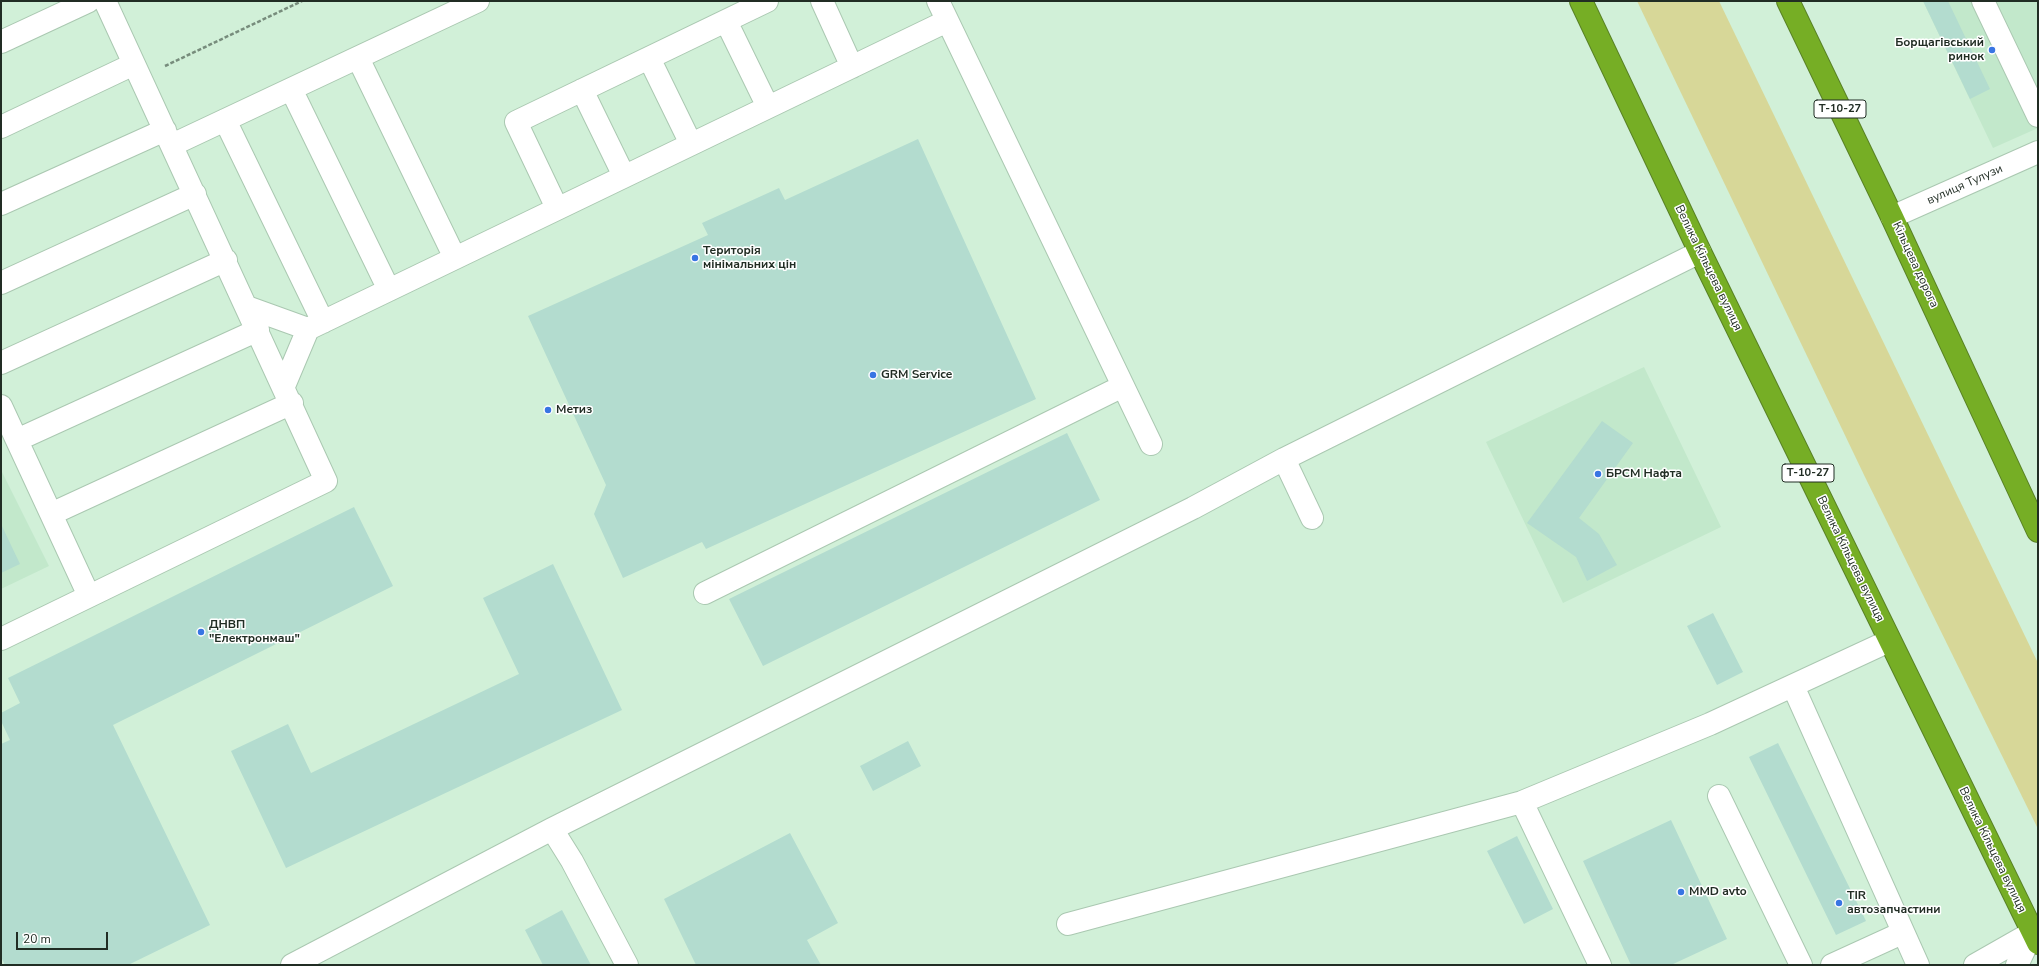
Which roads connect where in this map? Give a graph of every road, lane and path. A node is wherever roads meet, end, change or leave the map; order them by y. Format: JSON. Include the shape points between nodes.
{"nodes":[{"id":1,"x":89,"y":1,"type":"edge"},
{"id":2,"x":105,"y":1,"type":"edge"},
{"id":3,"x":302,"y":1,"type":"edge"},
{"id":4,"x":478,"y":1,"type":"edge"},
{"id":5,"x":767,"y":1,"type":"edge"},
{"id":6,"x":822,"y":1,"type":"edge"},
{"id":7,"x":938,"y":1,"type":"edge"},
{"id":8,"x":1581,"y":1,"type":"edge"},
{"id":9,"x":1788,"y":1,"type":"edge"},
{"id":10,"x":1983,"y":1,"type":"edge"},
{"id":11,"x":726,"y":21,"type":"junction"},
{"id":12,"x":947,"y":21,"type":"junction"},
{"id":13,"x":1,"y":42,"type":"edge"},
{"id":14,"x":358,"y":58,"type":"junction"},
{"id":15,"x":649,"y":58,"type":"junction"},
{"id":16,"x":852,"y":67,"type":"junction"},
{"id":17,"x":138,"y":70,"type":"junction"},
{"id":18,"x":291,"y":89,"type":"junction"},
{"id":19,"x":582,"y":90,"type":"junction"},
{"id":20,"x":768,"y":107,"type":"junction"},
{"id":21,"x":2038,"y":116,"type":"edge"},
{"id":22,"x":225,"y":120,"type":"junction"},
{"id":23,"x":1,"y":127,"type":"edge"},
{"id":24,"x":169,"y":138,"type":"junction"},
{"id":25,"x":691,"y":144,"type":"junction"},
{"id":26,"x":2038,"y":152,"type":"edge"},
{"id":27,"x":624,"y":176,"type":"junction"},
{"id":28,"x":195,"y":194,"type":"junction"},
{"id":29,"x":1,"y":204,"type":"edge"},
{"id":30,"x":557,"y":208,"type":"junction"},
{"id":31,"x":1892,"y":218,"type":"junction"},
{"id":32,"x":1700,"y":252,"type":"junction"},
{"id":33,"x":455,"y":258,"type":"junction"},
{"id":34,"x":226,"y":260,"type":"junction"},
{"id":35,"x":1,"y":283,"type":"edge"},
{"id":36,"x":389,"y":290,"type":"junction"},
{"id":37,"x":247,"y":307,"type":"junction"},
{"id":38,"x":315,"y":326,"type":"junction"},
{"id":39,"x":258,"y":330,"type":"junction"},
{"id":40,"x":1,"y":363,"type":"edge"},
{"id":41,"x":1124,"y":386,"type":"junction"},
{"id":42,"x":288,"y":395,"type":"junction"},
{"id":43,"x":1,"y":406,"type":"edge"},
{"id":44,"x":17,"y":440,"type":"junction"},
{"id":45,"x":1151,"y":444,"type":"dead end"},
{"id":46,"x":1284,"y":459,"type":"junction"},
{"id":47,"x":51,"y":514,"type":"junction"},
{"id":48,"x":1312,"y":518,"type":"dead end"},
{"id":49,"x":2038,"y":531,"type":"edge"},
{"id":50,"x":705,"y":593,"type":"dead end"},
{"id":51,"x":89,"y":596,"type":"junction"},
{"id":52,"x":1,"y":639,"type":"edge"},
{"id":53,"x":1889,"y":641,"type":"junction"},
{"id":54,"x":1793,"y":686,"type":"junction"},
{"id":55,"x":1719,"y":796,"type":"dead end"},
{"id":56,"x":1522,"y":802,"type":"junction"},
{"id":57,"x":552,"y":829,"type":"junction"},
{"id":58,"x":1068,"y":924,"type":"dead end"},
{"id":59,"x":1902,"y":932,"type":"junction"},
{"id":60,"x":2035,"y":937,"type":"edge"},
{"id":61,"x":292,"y":965,"type":"edge"},
{"id":62,"x":627,"y":965,"type":"edge"},
{"id":63,"x":1600,"y":965,"type":"edge"},
{"id":64,"x":1801,"y":965,"type":"edge"},
{"id":65,"x":1832,"y":965,"type":"edge"},
{"id":66,"x":1918,"y":965,"type":"edge"},
{"id":67,"x":1974,"y":965,"type":"edge"},
{"id":68,"x":2017,"y":965,"type":"edge"}],
"edges":[{"from":1,"to":13,"type":"street"},
{"from":2,"to":17,"type":"street"},
{"from":3,"to":17,"type":"path"},
{"from":4,"to":14,"type":"street"},
{"from":5,"to":11,"type":"street"},
{"from":6,"to":16,"type":"street"},
{"from":7,"to":12,"type":"street"},
{"from":8,"to":32,"type":"highway","name":"Велика Кільцева вулиця","number":"Т-10-27"},
{"from":9,"to":31,"type":"highway","name":"Кільцева дорога","number":"Т-10-27"},
{"from":10,"to":21,"type":"street"},
{"from":11,"to":15,"type":"street"},
{"from":11,"to":20,"type":"street"},
{"from":12,"to":16,"type":"street"},
{"from":12,"to":41,"type":"street"},
{"from":14,"to":18,"type":"street"},
{"from":14,"to":33,"type":"street"},
{"from":15,"to":19,"type":"street"},
{"from":15,"to":25,"type":"street"},
{"from":16,"to":20,"type":"street"},
{"from":17,"to":23,"type":"street"},
{"from":17,"to":24,"type":"street"},
{"from":18,"to":22,"type":"street"},
{"from":18,"to":36,"type":"street"},
{"from":19,"to":27,"type":"street"},
{"from":19,"to":30,"type":"street","via":[[516,122]]},
{"from":20,"to":25,"type":"street"},
{"from":22,"to":24,"type":"street"},
{"from":22,"to":38,"type":"street"},
{"from":24,"to":28,"type":"street"},
{"from":24,"to":29,"type":"street"},
{"from":25,"to":27,"type":"street"},
{"from":26,"to":31,"type":"street","name":"вулиця Тулузи"},
{"from":27,"to":30,"type":"street"},
{"from":28,"to":34,"type":"street"},
{"from":28,"to":35,"type":"street"},
{"from":30,"to":33,"type":"street"},
{"from":31,"to":49,"type":"highway","name":"Кільцева дорога","number":"Т-10-27"},
{"from":32,"to":46,"type":"street"},
{"from":32,"to":53,"type":"highway","name":"Велика Кільцева вулиця","number":"Т-10-27"},
{"from":33,"to":36,"type":"street"},
{"from":34,"to":37,"type":"street"},
{"from":34,"to":40,"type":"street"},
{"from":36,"to":38,"type":"street"},
{"from":37,"to":38,"type":"street"},
{"from":37,"to":39,"type":"street"},
{"from":38,"to":42,"type":"street"},
{"from":39,"to":42,"type":"street"},
{"from":39,"to":44,"type":"street"},
{"from":41,"to":45,"type":"street"},
{"from":41,"to":50,"type":"street"},
{"from":42,"to":47,"type":"street"},
{"from":42,"to":51,"type":"street","via":[[326,481]]},
{"from":43,"to":44,"type":"street"},
{"from":44,"to":47,"type":"street"},
{"from":46,"to":48,"type":"street"},
{"from":46,"to":57,"type":"street","via":[[1193,508]]},
{"from":47,"to":51,"type":"street"},
{"from":51,"to":52,"type":"street"},
{"from":53,"to":54,"type":"street"},
{"from":53,"to":60,"type":"highway","name":"Велика Кільцева вулиця","number":"Т-10-27"},
{"from":54,"to":56,"type":"street","via":[[1710,724]]},
{"from":54,"to":59,"type":"street"},
{"from":55,"to":64,"type":"street"},
{"from":56,"to":58,"type":"street"},
{"from":56,"to":63,"type":"street"},
{"from":57,"to":61,"type":"street"},
{"from":57,"to":62,"type":"street","via":[[572,861]]},
{"from":59,"to":65,"type":"street"},
{"from":59,"to":66,"type":"street"},
{"from":60,"to":67,"type":"street"},
{"from":60,"to":68,"type":"street"}]}
